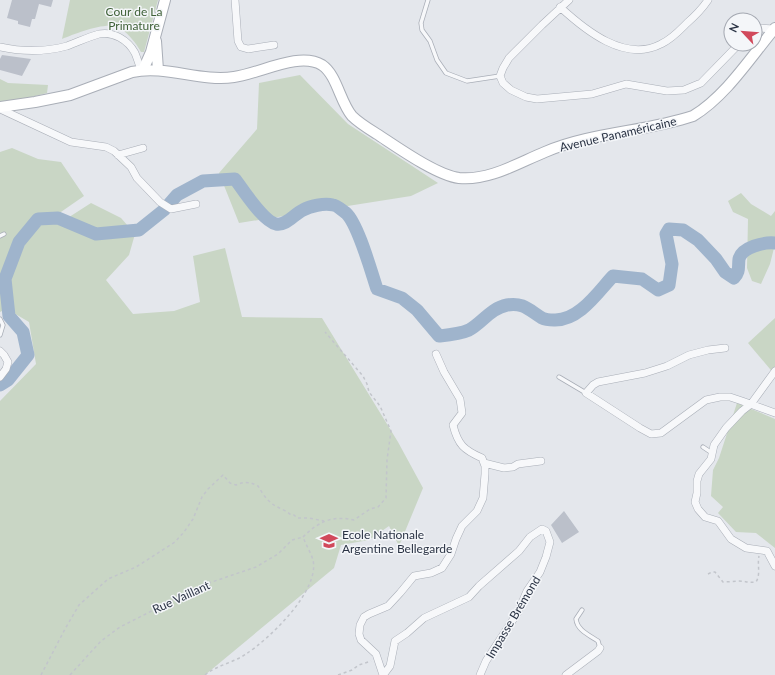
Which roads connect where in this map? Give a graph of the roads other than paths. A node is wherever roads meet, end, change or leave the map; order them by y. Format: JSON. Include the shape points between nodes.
{"nodes":[{"id":1,"x":165,"y":0,"type":"edge"},
{"id":2,"x":235,"y":0,"type":"edge"},
{"id":3,"x":428,"y":0,"type":"edge"},
{"id":4,"x":569,"y":0,"type":"edge"},
{"id":5,"x":708,"y":0,"type":"edge"},
{"id":6,"x":561,"y":6,"type":"junction"},
{"id":7,"x":763,"y":28,"type":"edge"},
{"id":8,"x":775,"y":29,"type":"edge"},
{"id":9,"x":155,"y":37,"type":"junction"},
{"id":10,"x":274,"y":45,"type":"dead end"},
{"id":11,"x":0,"y":47,"type":"edge"},
{"id":12,"x":731,"y":52,"type":"edge"},
{"id":13,"x":142,"y":70,"type":"junction"},
{"id":14,"x":158,"y":70,"type":"junction"},
{"id":15,"x":500,"y":76,"type":"junction"},
{"id":16,"x":0,"y":108,"type":"edge"},
{"id":17,"x":143,"y":148,"type":"dead end"},
{"id":18,"x":118,"y":155,"type":"junction"},
{"id":19,"x":196,"y":204,"type":"dead end"},
{"id":20,"x":4,"y":234,"type":"dead end"},
{"id":21,"x":0,"y":236,"type":"edge"},
{"id":22,"x":0,"y":319,"type":"edge"},
{"id":23,"x":0,"y":334,"type":"edge"},
{"id":24,"x":725,"y":348,"type":"dead end"},
{"id":25,"x":0,"y":351,"type":"edge"},
{"id":26,"x":436,"y":354,"type":"dead end"},
{"id":27,"x":775,"y":372,"type":"edge"},
{"id":28,"x":0,"y":377,"type":"edge"},
{"id":29,"x":560,"y":377,"type":"dead end"},
{"id":30,"x":586,"y":393,"type":"junction"},
{"id":31,"x":750,"y":404,"type":"junction"},
{"id":32,"x":775,"y":412,"type":"edge"},
{"id":33,"x":704,"y":447,"type":"dead end"},
{"id":34,"x":712,"y":453,"type":"junction"},
{"id":35,"x":541,"y":460,"type":"dead end"},
{"id":36,"x":484,"y":463,"type":"junction"},
{"id":37,"x":775,"y":566,"type":"edge"},
{"id":38,"x":582,"y":610,"type":"dead end"},
{"id":39,"x":600,"y":648,"type":"joint"},
{"id":40,"x":384,"y":674,"type":"edge"},
{"id":41,"x":480,"y":675,"type":"edge"},
{"id":42,"x":566,"y":675,"type":"edge"}],
"edges":[{"from":1,"to":9,"type":"main road"},
{"from":2,"to":10,"type":"street","via":[[238,41],[242,47],[248,50]]},
{"from":3,"to":15,"type":"lane","via":[[421,23],[422,30],[446,73],[467,81]]},
{"from":4,"to":6,"type":"street"},
{"from":5,"to":6,"type":"street","via":[[675,35],[660,45],[644,49],[625,49],[601,39]]},
{"from":6,"to":15,"type":"street","via":[[510,58]]},
{"from":7,"to":8,"type":"street"},
{"from":8,"to":14,"type":"main road","name":"Avenue Panaméricaine","via":[[717,98],[693,116],[571,143],[502,171],[467,178],[454,177],[433,168],[358,121],[347,108],[328,70],[313,62],[298,61],[228,78],[205,78]]},
{"from":9,"to":13,"type":"main road"},
{"from":9,"to":14,"type":"main road"},
{"from":11,"to":13,"type":"street","via":[[22,52],[40,50],[67,46],[101,34],[115,34],[134,52]]},
{"from":12,"to":15,"type":"street","via":[[701,83],[684,90],[659,90],[626,84],[592,94],[537,99],[511,90]]},
{"from":13,"to":14,"type":"main road","name":"Avenue Panaméricaine"},
{"from":13,"to":16,"type":"main road","name":"Avenue Panaméricaine","via":[[70,95]]},
{"from":16,"to":18,"type":"street","via":[[70,142],[106,147]]},
{"from":17,"to":18,"type":"street"},
{"from":18,"to":19,"type":"street","via":[[160,202],[171,209]]},
{"from":20,"to":21,"type":"lane"},
{"from":22,"to":23,"type":"lane","via":[[3,325]]},
{"from":24,"to":30,"type":"street","via":[[689,355],[645,373],[598,382]]},
{"from":25,"to":28,"type":"street","via":[[8,362]]},
{"from":26,"to":36,"type":"street","via":[[460,399],[462,413],[453,425],[455,434],[459,443],[468,452],[482,458]]},
{"from":27,"to":31,"type":"street"},
{"from":29,"to":30,"type":"lane"},
{"from":30,"to":31,"type":"street","via":[[651,434],[661,433],[706,400],[730,397]]},
{"from":31,"to":32,"type":"street"},
{"from":31,"to":34,"type":"street","via":[[726,428],[714,445]]},
{"from":33,"to":34,"type":"lane"},
{"from":34,"to":37,"type":"street","via":[[697,481],[695,502],[698,510],[705,517],[718,521],[731,539],[746,548],[767,551]]},
{"from":35,"to":36,"type":"street","via":[[504,468]]},
{"from":36,"to":40,"type":"street","via":[[483,498],[477,511],[462,526],[451,554],[442,568],[432,573],[414,576],[388,606],[364,617],[360,625],[361,640],[376,654]]},
{"from":38,"to":39,"type":"lane","via":[[576,624],[598,641]]},
{"from":39,"to":42,"type":"street"},
{"from":40,"to":41,"type":"street","name":"Impasse Brémond","via":[[390,666],[395,641],[424,618],[468,597],[520,551],[530,537],[542,529],[546,530],[550,542],[540,572]]}]}
